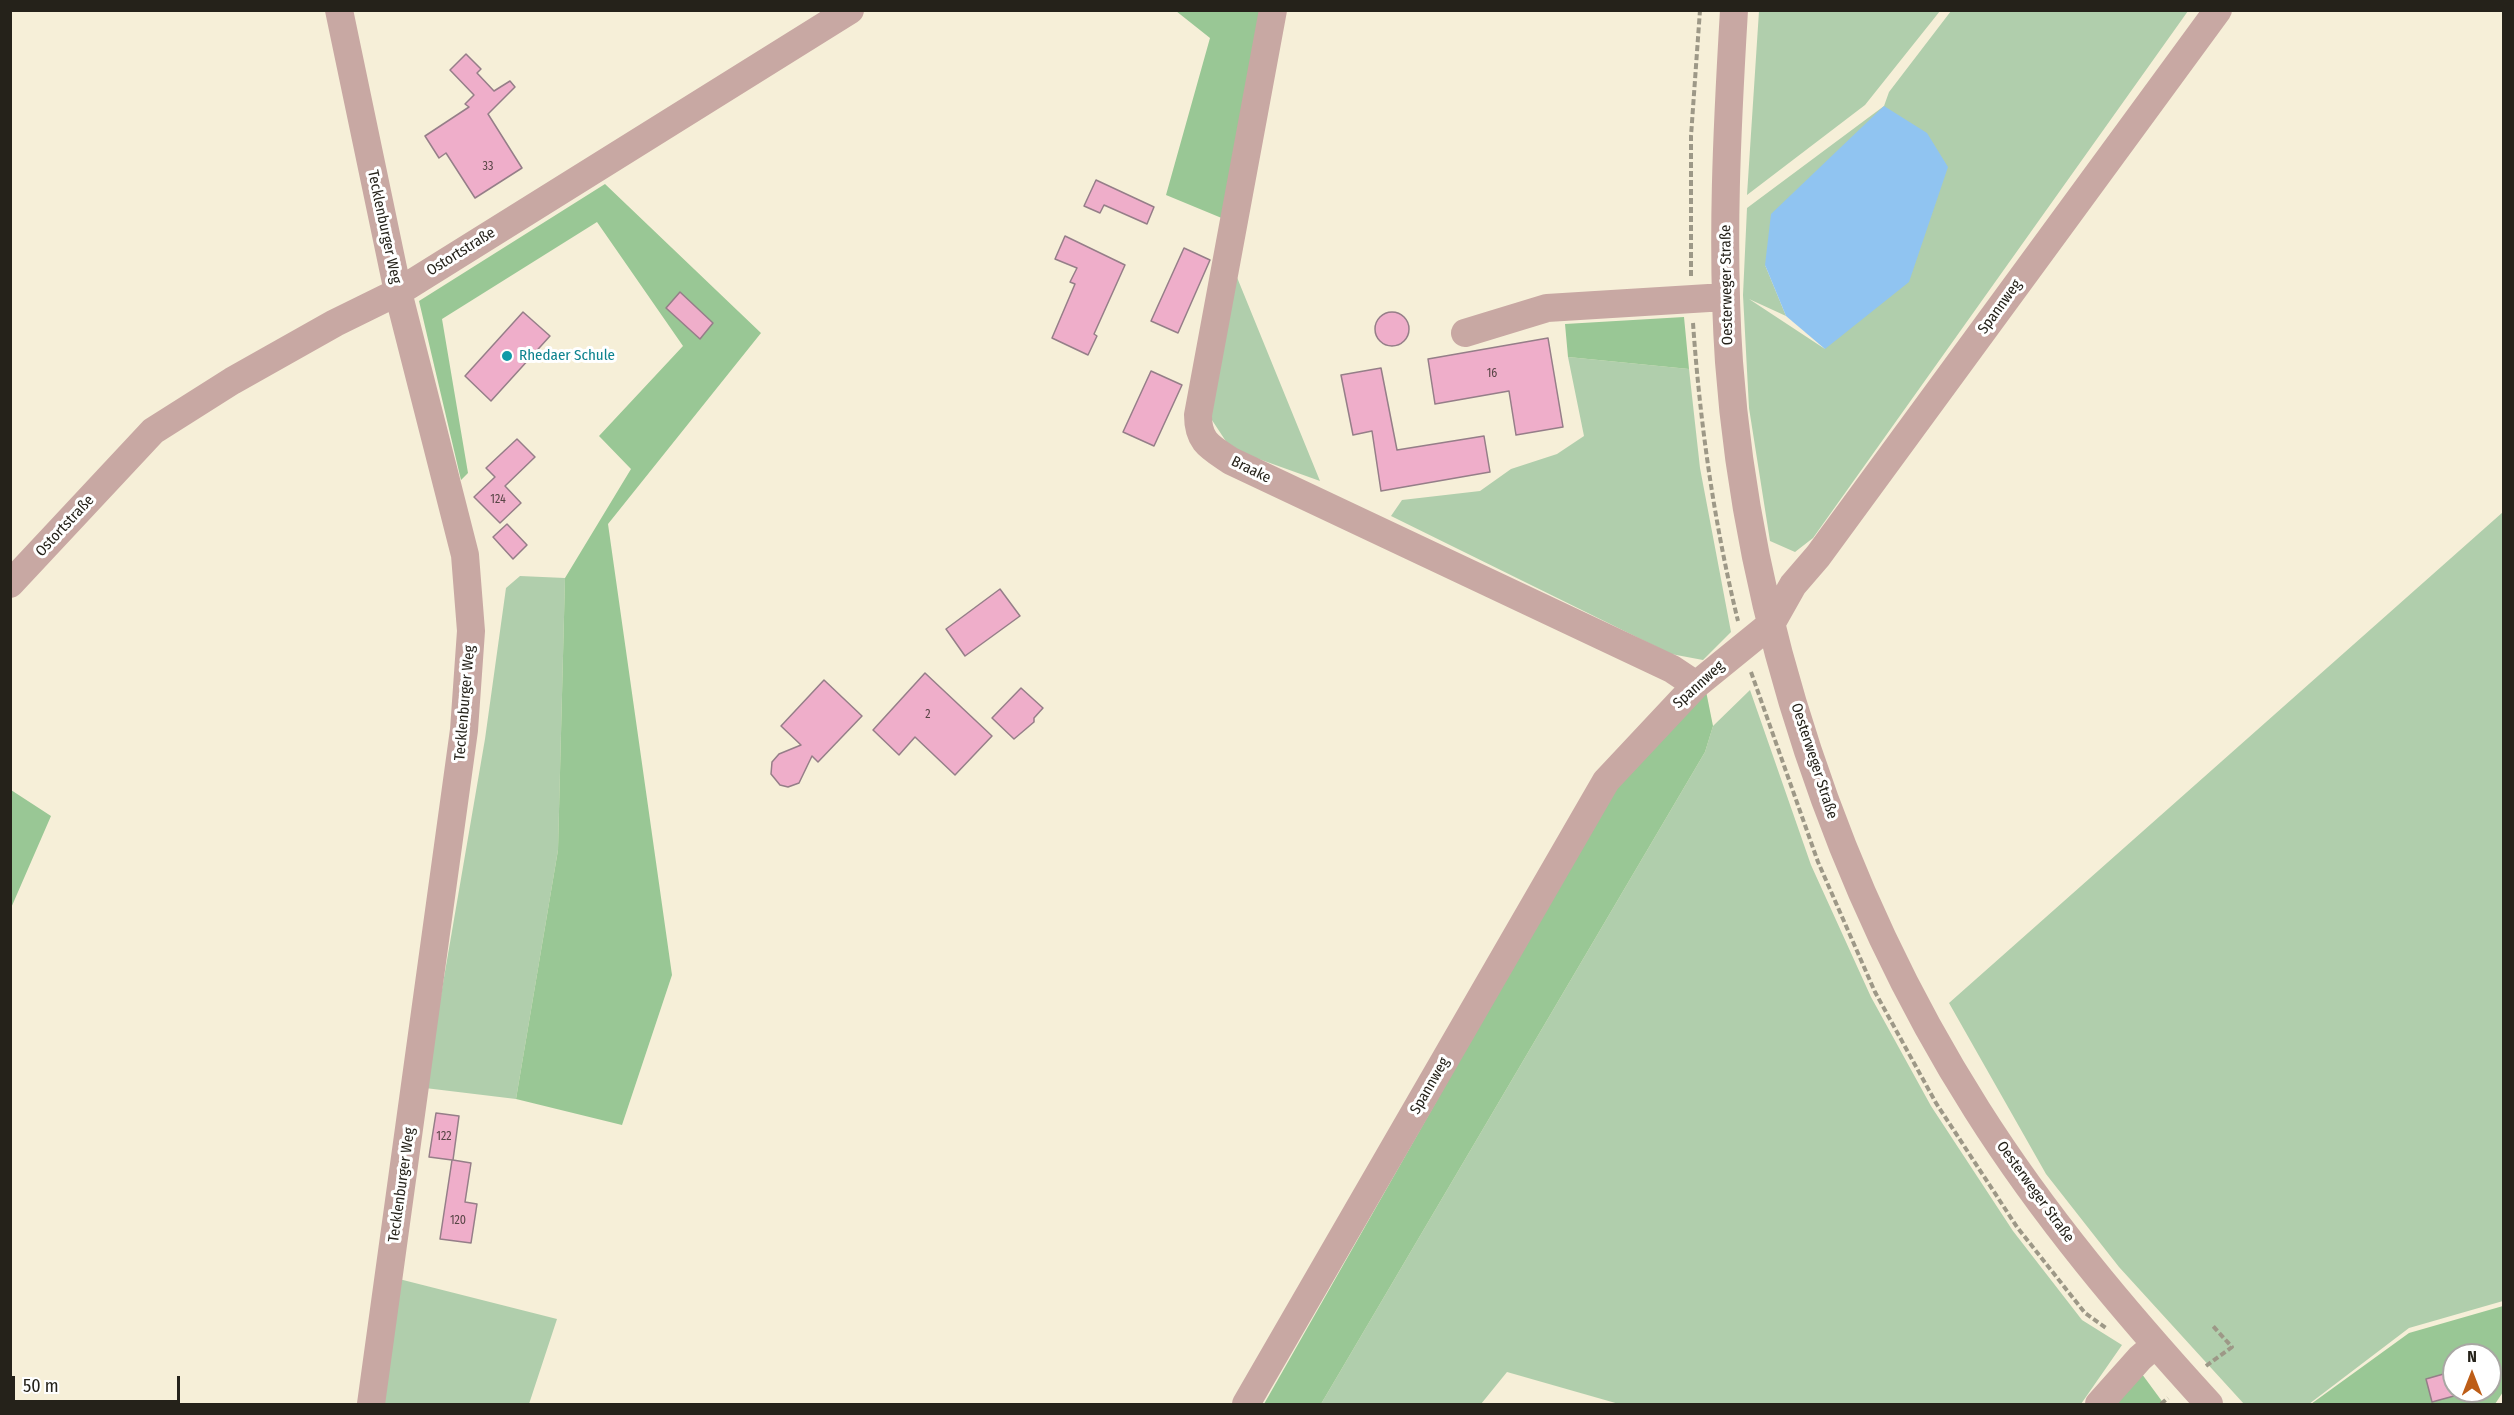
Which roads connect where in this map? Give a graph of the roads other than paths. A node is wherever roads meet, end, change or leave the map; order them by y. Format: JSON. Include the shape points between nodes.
{"nodes":[{"id":1,"x":339,"y":10,"type":"edge"},
{"id":2,"x":850,"y":10,"type":"edge"},
{"id":3,"x":1273,"y":10,"type":"edge"},
{"id":4,"x":1734,"y":10,"type":"edge"},
{"id":5,"x":2218,"y":10,"type":"edge"},
{"id":6,"x":398,"y":292,"type":"junction"},
{"id":7,"x":1725,"y":297,"type":"junction"},
{"id":8,"x":1465,"y":333,"type":"dead end"},
{"id":9,"x":10,"y":584,"type":"edge"},
{"id":10,"x":1771,"y":624,"type":"junction"},
{"id":11,"x":1696,"y":685,"type":"junction"},
{"id":12,"x":2155,"y":1346,"type":"junction"},
{"id":13,"x":370,"y":1404,"type":"edge"},
{"id":14,"x":1246,"y":1404,"type":"edge"},
{"id":15,"x":2099,"y":1404,"type":"edge"},
{"id":16,"x":2209,"y":1404,"type":"edge"}],
"edges":[{"from":1,"to":6,"type":"street","name":"Tecklenburger Weg"},
{"from":2,"to":6,"type":"street","name":"Ostortstraße"},
{"from":3,"to":11,"type":"street","name":"Braake","via":[[1198,415],[1198,430],[1208,446],[1231,461],[1672,669]]},
{"from":4,"to":7,"type":"street","name":"Oesterweger Straße","via":[[1725,149]]},
{"from":5,"to":10,"type":"street","name":"Spannweg","via":[[1825,547],[1793,585]]},
{"from":6,"to":9,"type":"street","name":"Ostortstraße","via":[[232,381],[153,431]]},
{"from":6,"to":13,"type":"street","name":"Tecklenburger Weg","via":[[465,555],[471,631],[464,730]]},
{"from":7,"to":8,"type":"street","via":[[1547,308]]},
{"from":7,"to":10,"type":"street","name":"Oesterweger Straße","via":[[1741,466]]},
{"from":10,"to":11,"type":"street","name":"Spannweg"},
{"from":10,"to":12,"type":"street","name":"Oesterweger Straße","via":[[1844,847],[1921,1012],[1976,1110],[2096,1275]]},
{"from":11,"to":14,"type":"street","name":"Spannweg","via":[[1606,781]]},
{"from":12,"to":15,"type":"street"},
{"from":12,"to":16,"type":"street","name":"Oesterweger Straße"}]}
